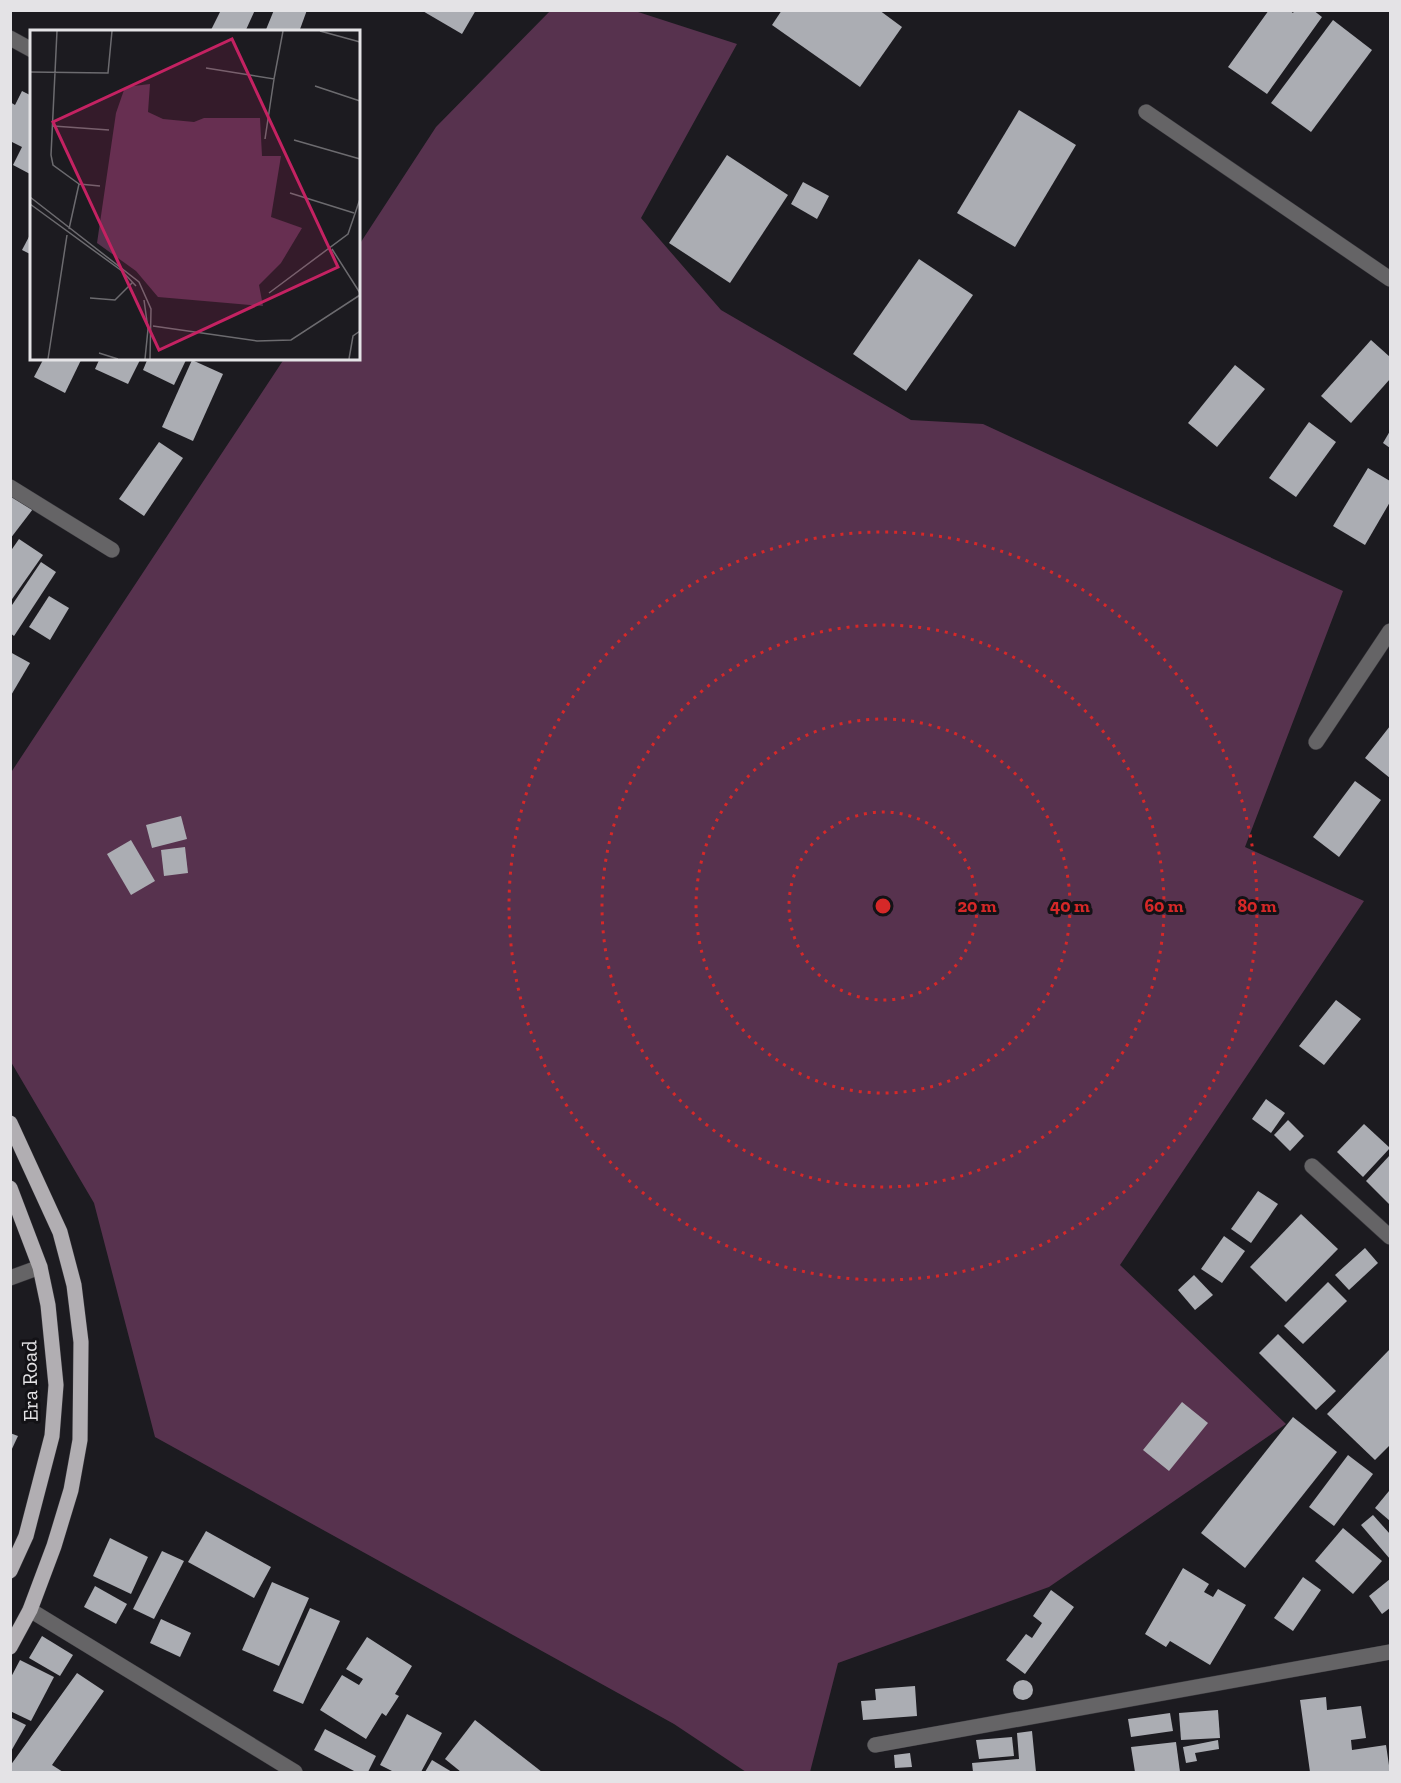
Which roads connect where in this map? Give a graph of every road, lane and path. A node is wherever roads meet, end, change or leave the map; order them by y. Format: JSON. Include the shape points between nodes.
{"nodes":[{"id":1,"x":10,"y":38,"type":"edge"},
{"id":2,"x":30,"y":49,"type":"edge"},
{"id":3,"x":1146,"y":112,"type":"dead end"},
{"id":4,"x":1390,"y":279,"type":"edge"},
{"id":5,"x":10,"y":487,"type":"edge"},
{"id":6,"x":112,"y":550,"type":"dead end"},
{"id":7,"x":1390,"y":631,"type":"edge"},
{"id":8,"x":1316,"y":742,"type":"dead end"},
{"id":9,"x":10,"y":1123,"type":"edge"},
{"id":10,"x":1312,"y":1166,"type":"dead end"},
{"id":11,"x":10,"y":1188,"type":"edge"},
{"id":12,"x":1390,"y":1237,"type":"edge"},
{"id":13,"x":40,"y":1267,"type":"junction"},
{"id":14,"x":10,"y":1278,"type":"edge"},
{"id":15,"x":10,"y":1571,"type":"edge"},
{"id":16,"x":30,"y":1610,"type":"junction"},
{"id":17,"x":10,"y":1647,"type":"edge"},
{"id":18,"x":1390,"y":1652,"type":"edge"},
{"id":19,"x":875,"y":1745,"type":"dead end"},
{"id":20,"x":295,"y":1773,"type":"edge"}],
"edges":[{"from":1,"to":2,"type":"street"},
{"from":3,"to":4,"type":"street"},
{"from":5,"to":6,"type":"street"},
{"from":7,"to":8,"type":"street"},
{"from":9,"to":16,"type":"main road","via":[[60,1232],[74,1285],[81,1342],[80,1440],[71,1490]]},
{"from":10,"to":12,"type":"street"},
{"from":11,"to":13,"type":"main road","name":"Era Road"},
{"from":13,"to":14,"type":"street"},
{"from":13,"to":15,"type":"main road","name":"Era Road","via":[[56,1385],[52,1436],[26,1536]]},
{"from":16,"to":17,"type":"main road"},
{"from":16,"to":20,"type":"street"},
{"from":18,"to":19,"type":"street"}]}
